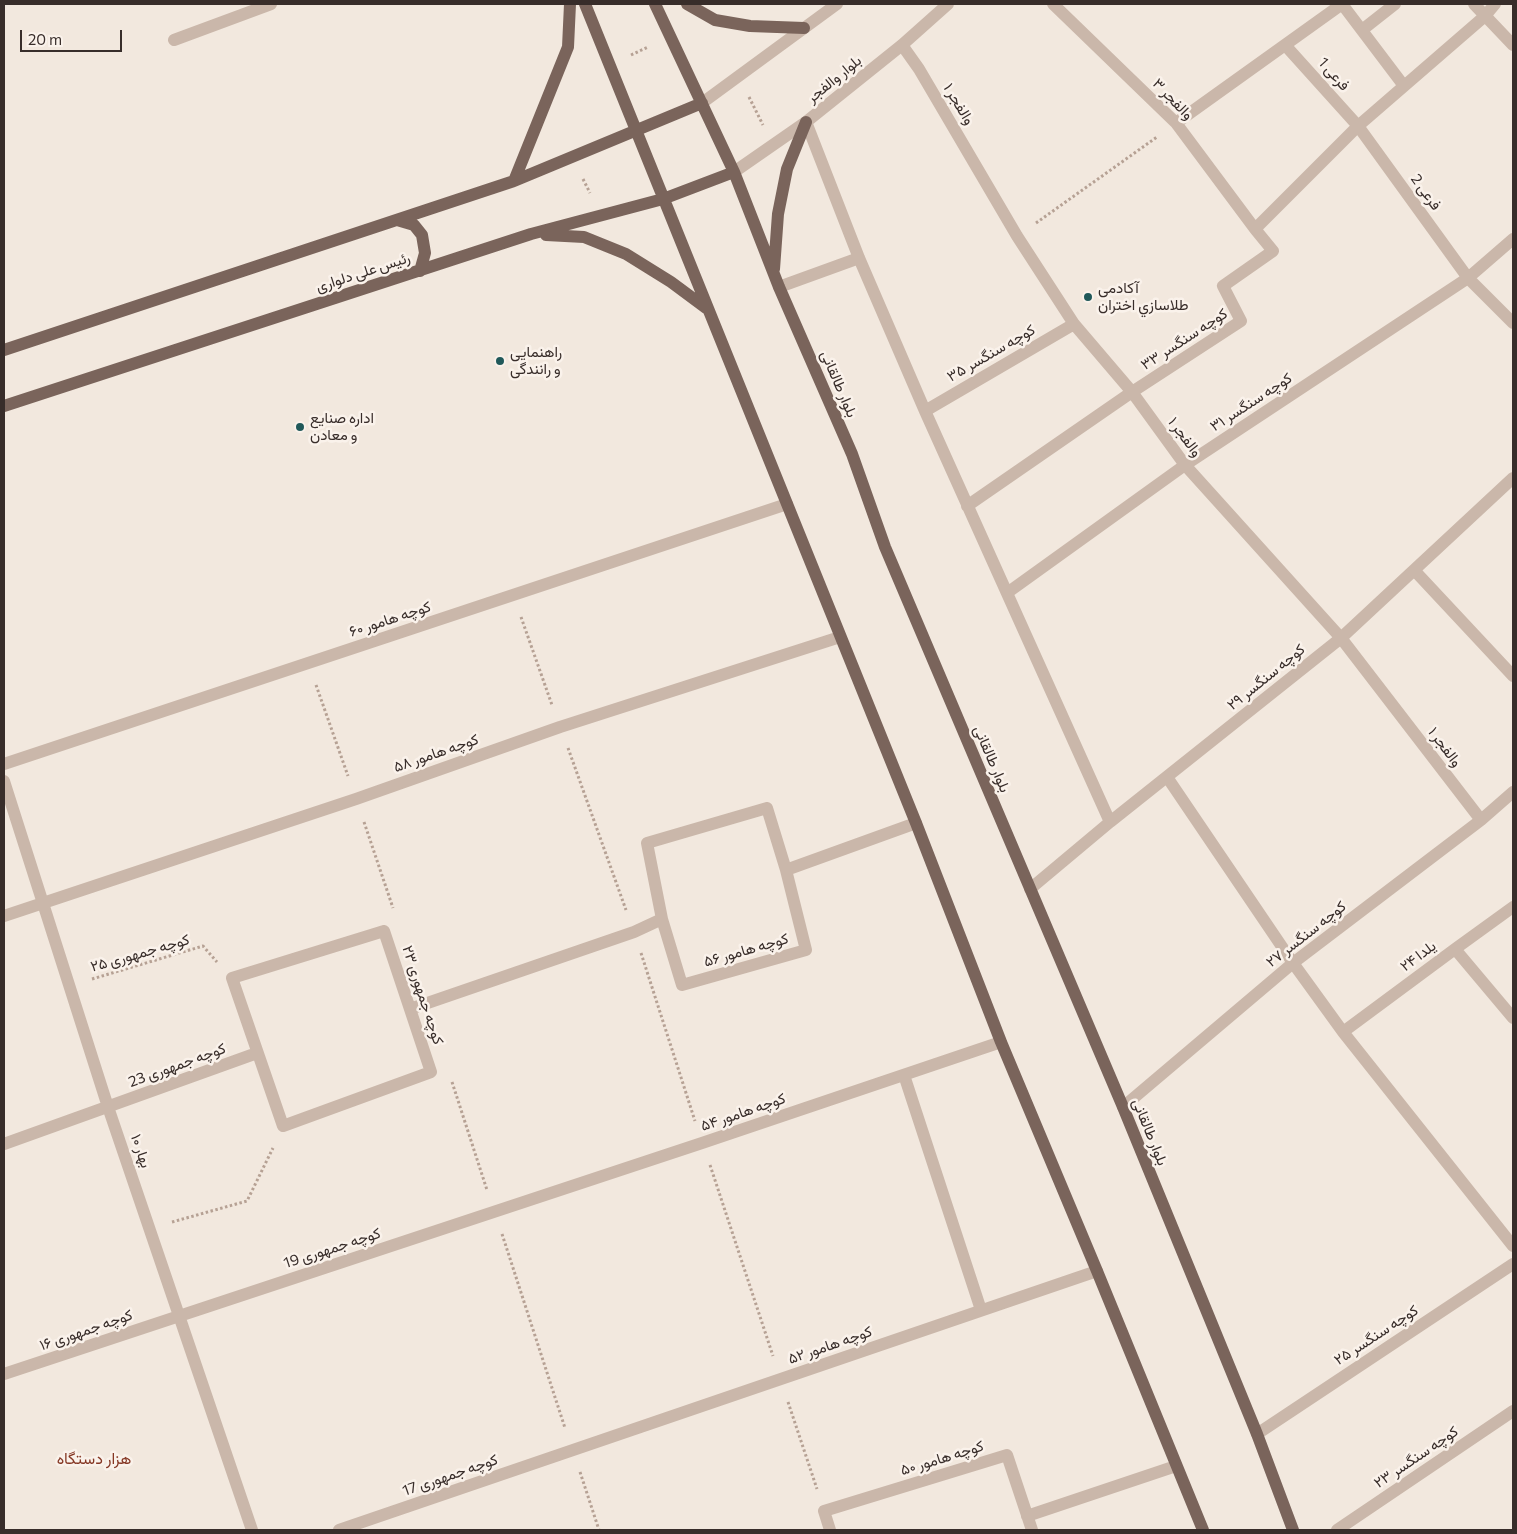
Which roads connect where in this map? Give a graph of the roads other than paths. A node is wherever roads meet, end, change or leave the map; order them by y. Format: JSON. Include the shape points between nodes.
{"nodes":[{"id":1,"x":271,"y":4,"type":"edge"},
{"id":2,"x":570,"y":4,"type":"edge"},
{"id":3,"x":585,"y":4,"type":"edge"},
{"id":4,"x":655,"y":4,"type":"edge"},
{"id":5,"x":687,"y":4,"type":"edge"},
{"id":6,"x":837,"y":4,"type":"edge"},
{"id":7,"x":948,"y":4,"type":"edge"},
{"id":8,"x":1053,"y":4,"type":"edge"},
{"id":9,"x":1342,"y":4,"type":"edge"},
{"id":10,"x":1395,"y":4,"type":"edge"},
{"id":11,"x":1474,"y":4,"type":"edge"},
{"id":12,"x":1495,"y":4,"type":"edge"},
{"id":13,"x":1485,"y":16,"type":"junction"},
{"id":14,"x":804,"y":28,"type":"junction"},
{"id":15,"x":1362,"y":30,"type":"junction"},
{"id":16,"x":174,"y":40,"type":"dead end"},
{"id":17,"x":902,"y":45,"type":"junction"},
{"id":18,"x":1285,"y":45,"type":"junction"},
{"id":19,"x":1513,"y":45,"type":"edge"},
{"id":20,"x":1404,"y":86,"type":"junction"},
{"id":21,"x":702,"y":103,"type":"junction"},
{"id":22,"x":806,"y":122,"type":"junction"},
{"id":23,"x":1176,"y":123,"type":"junction"},
{"id":24,"x":1358,"y":126,"type":"junction"},
{"id":25,"x":637,"y":130,"type":"junction"},
{"id":26,"x":734,"y":172,"type":"junction"},
{"id":27,"x":514,"y":181,"type":"junction"},
{"id":28,"x":663,"y":199,"type":"junction"},
{"id":29,"x":397,"y":220,"type":"junction"},
{"id":30,"x":1255,"y":230,"type":"junction"},
{"id":31,"x":531,"y":234,"type":"junction"},
{"id":32,"x":1513,"y":240,"type":"edge"},
{"id":33,"x":859,"y":258,"type":"junction"},
{"id":34,"x":420,"y":271,"type":"junction"},
{"id":35,"x":773,"y":272,"type":"junction"},
{"id":36,"x":1468,"y":278,"type":"junction"},
{"id":37,"x":779,"y":287,"type":"junction"},
{"id":38,"x":707,"y":308,"type":"junction"},
{"id":39,"x":1513,"y":323,"type":"edge"},
{"id":40,"x":1074,"y":324,"type":"junction"},
{"id":41,"x":4,"y":350,"type":"edge"},
{"id":42,"x":1132,"y":392,"type":"junction"},
{"id":43,"x":4,"y":406,"type":"edge"},
{"id":44,"x":925,"y":411,"type":"junction"},
{"id":45,"x":1185,"y":465,"type":"junction"},
{"id":46,"x":1513,"y":478,"type":"edge"},
{"id":47,"x":787,"y":504,"type":"junction"},
{"id":48,"x":968,"y":506,"type":"junction"},
{"id":49,"x":1414,"y":570,"type":"junction"},
{"id":50,"x":1007,"y":593,"type":"junction"},
{"id":51,"x":840,"y":637,"type":"junction"},
{"id":52,"x":1341,"y":638,"type":"junction"},
{"id":53,"x":1513,"y":676,"type":"edge"},
{"id":54,"x":4,"y":764,"type":"edge"},
{"id":55,"x":1167,"y":777,"type":"junction"},
{"id":56,"x":4,"y":780,"type":"edge"},
{"id":57,"x":1513,"y":792,"type":"edge"},
{"id":58,"x":1481,"y":820,"type":"junction"},
{"id":59,"x":1110,"y":822,"type":"junction"},
{"id":60,"x":916,"y":823,"type":"junction"},
{"id":61,"x":786,"y":870,"type":"junction"},
{"id":62,"x":1030,"y":889,"type":"junction"},
{"id":63,"x":43,"y":902,"type":"junction"},
{"id":64,"x":1513,"y":907,"type":"edge"},
{"id":65,"x":4,"y":916,"type":"edge"},
{"id":66,"x":662,"y":919,"type":"junction"},
{"id":67,"x":1455,"y":949,"type":"junction"},
{"id":68,"x":1293,"y":963,"type":"junction"},
{"id":69,"x":410,"y":1009,"type":"junction"},
{"id":70,"x":1513,"y":1018,"type":"edge"},
{"id":71,"x":1343,"y":1032,"type":"junction"},
{"id":72,"x":1002,"y":1042,"type":"junction"},
{"id":73,"x":257,"y":1053,"type":"junction"},
{"id":74,"x":904,"y":1075,"type":"junction"},
{"id":75,"x":108,"y":1107,"type":"junction"},
{"id":76,"x":1123,"y":1108,"type":"junction"},
{"id":77,"x":4,"y":1144,"type":"edge"},
{"id":78,"x":495,"y":1212,"type":"joint"},
{"id":79,"x":1513,"y":1246,"type":"edge"},
{"id":80,"x":1513,"y":1264,"type":"edge"},
{"id":81,"x":1097,"y":1270,"type":"junction"},
{"id":82,"x":981,"y":1310,"type":"junction"},
{"id":83,"x":179,"y":1315,"type":"junction"},
{"id":84,"x":4,"y":1374,"type":"edge"},
{"id":85,"x":1513,"y":1411,"type":"edge"},
{"id":86,"x":1256,"y":1434,"type":"junction"},
{"id":87,"x":573,"y":1450,"type":"joint"},
{"id":88,"x":1176,"y":1466,"type":"junction"},
{"id":89,"x":1027,"y":1516,"type":"junction"},
{"id":90,"x":252,"y":1530,"type":"edge"},
{"id":91,"x":338,"y":1530,"type":"edge"},
{"id":92,"x":830,"y":1530,"type":"edge"},
{"id":93,"x":1032,"y":1530,"type":"edge"},
{"id":94,"x":1203,"y":1530,"type":"edge"},
{"id":95,"x":1293,"y":1530,"type":"edge"},
{"id":96,"x":1337,"y":1530,"type":"edge"}],
"edges":[{"from":1,"to":16,"type":"street"},
{"from":2,"to":27,"type":"main road","via":[[568,47]]},
{"from":3,"to":25,"type":"main road"},
{"from":4,"to":21,"type":"main road","name":"بلوار طالقانی"},
{"from":5,"to":14,"type":"main road","via":[[715,20],[750,26]]},
{"from":6,"to":14,"type":"street"},
{"from":7,"to":17,"type":"street","name":"بلوار والفجر"},
{"from":8,"to":23,"type":"street","name":"والفجر ۳"},
{"from":9,"to":15,"type":"street"},
{"from":9,"to":18,"type":"street"},
{"from":10,"to":15,"type":"street"},
{"from":11,"to":13,"type":"street"},
{"from":12,"to":13,"type":"street"},
{"from":13,"to":19,"type":"street"},
{"from":13,"to":20,"type":"street"},
{"from":14,"to":21,"type":"street"},
{"from":15,"to":20,"type":"street"},
{"from":17,"to":22,"type":"street","name":"بلوار والفجر"},
{"from":17,"to":40,"type":"street","name":"والفجر ۱"},
{"from":18,"to":23,"type":"street"},
{"from":18,"to":24,"type":"street","name":"فرعی 1"},
{"from":20,"to":24,"type":"street"},
{"from":21,"to":25,"type":"main road"},
{"from":21,"to":26,"type":"main road","name":"بلوار طالقانی"},
{"from":22,"to":26,"type":"street","name":"بلوار والفجر"},
{"from":22,"to":33,"type":"street"},
{"from":22,"to":35,"type":"main road","via":[[787,169],[778,214]]},
{"from":23,"to":30,"type":"street","name":"والفجر ۳"},
{"from":24,"to":30,"type":"street"},
{"from":24,"to":36,"type":"street","name":"فرعی 2"},
{"from":25,"to":27,"type":"main road"},
{"from":25,"to":28,"type":"main road"},
{"from":26,"to":28,"type":"main road","name":"رئیس علی دلواری"},
{"from":26,"to":35,"type":"main road","name":"بلوار طالقانی"},
{"from":27,"to":29,"type":"main road"},
{"from":28,"to":31,"type":"main road","name":"رئیس علی دلواری"},
{"from":28,"to":38,"type":"main road"},
{"from":29,"to":34,"type":"main road","via":[[414,225],[422,235],[425,253]]},
{"from":29,"to":41,"type":"main road"},
{"from":30,"to":42,"type":"street","name":"کوچه سنگسر ۳۳","via":[[1273,251],[1223,286],[1241,321]]},
{"from":31,"to":34,"type":"main road","name":"رئیس علی دلواری"},
{"from":31,"to":38,"type":"main road","via":[[584,237],[626,254]]},
{"from":32,"to":36,"type":"street","name":"کوچه سنگسر ۳۱"},
{"from":33,"to":37,"type":"street"},
{"from":33,"to":44,"type":"street"},
{"from":34,"to":43,"type":"main road","name":"رئیس علی دلواری"},
{"from":35,"to":37,"type":"main road","name":"بلوار طالقانی"},
{"from":36,"to":39,"type":"street","name":"فرعی 2"},
{"from":36,"to":45,"type":"street","name":"کوچه سنگسر ۳۱"},
{"from":37,"to":62,"type":"main road","name":"بلوار طالقانی","via":[[852,454],[885,547]]},
{"from":38,"to":47,"type":"main road"},
{"from":40,"to":42,"type":"street","name":"والفجر ۱"},
{"from":40,"to":44,"type":"street","name":"کوچه سنگسر ۳۵"},
{"from":42,"to":45,"type":"street","name":"والفجر ۱"},
{"from":42,"to":48,"type":"street","name":"کوچه سنگسر ۳۳"},
{"from":44,"to":48,"type":"street"},
{"from":45,"to":50,"type":"street","name":"کوچه سنگسر ۳۱"},
{"from":45,"to":52,"type":"street","name":"والفجر ۱"},
{"from":46,"to":49,"type":"street","name":"کوچه سنگسر ۲۹"},
{"from":47,"to":51,"type":"main road"},
{"from":47,"to":54,"type":"street","name":"کوچه هامور ۶۰"},
{"from":48,"to":50,"type":"street"},
{"from":49,"to":52,"type":"street","name":"کوچه سنگسر ۲۹"},
{"from":49,"to":53,"type":"street"},
{"from":50,"to":59,"type":"street"},
{"from":51,"to":60,"type":"main road"},
{"from":51,"to":63,"type":"street","name":"کوچه هامور ۵۸","via":[[560,727],[356,799]]},
{"from":52,"to":55,"type":"street","name":"کوچه سنگسر ۲۹"},
{"from":52,"to":58,"type":"street","name":"والفجر ۱"},
{"from":55,"to":59,"type":"street","name":"کوچه سنگسر ۲۹"},
{"from":55,"to":68,"type":"street"},
{"from":56,"to":63,"type":"street","name":"بهار ۱۰"},
{"from":57,"to":58,"type":"street","name":"کوچه سنگسر ۲۷"},
{"from":58,"to":68,"type":"street","name":"کوچه سنگسر ۲۷"},
{"from":59,"to":62,"type":"street","name":"کوچه سنگسر ۲۹"},
{"from":60,"to":61,"type":"street"},
{"from":60,"to":72,"type":"main road"},
{"from":61,"to":66,"type":"street","name":"کوچه هامور ۵۶","via":[[767,808],[646,843]]},
{"from":61,"to":66,"type":"street","name":"کوچه هامور ۵۶","via":[[806,950],[682,985]]},
{"from":62,"to":76,"type":"main road","name":"بلوار طالقانی"},
{"from":63,"to":65,"type":"street","name":"کوچه هامور ۵۸"},
{"from":63,"to":75,"type":"street","name":"بهار ۱۰"},
{"from":64,"to":67,"type":"street","name":"یلدا ۲۴"},
{"from":66,"to":69,"type":"street","via":[[634,932]]},
{"from":67,"to":70,"type":"street"},
{"from":67,"to":71,"type":"street","name":"یلدا ۲۴"},
{"from":68,"to":71,"type":"street"},
{"from":68,"to":76,"type":"street","name":"کوچه سنگسر ۲۷"},
{"from":69,"to":73,"type":"street","name":"کوچه جمهوری ۲۳","via":[[431,1072],[283,1126]]},
{"from":69,"to":73,"type":"street","name":"کوچه جمهوری ۲۳","via":[[384,931],[232,978]]},
{"from":71,"to":79,"type":"street"},
{"from":72,"to":74,"type":"street","name":"کوچه هامور ۵۴"},
{"from":72,"to":81,"type":"main road"},
{"from":73,"to":75,"type":"street","name":"کوچه جمهوری 23"},
{"from":74,"to":78,"type":"street","name":"کوچه هامور ۵۴"},
{"from":74,"to":82,"type":"street"},
{"from":75,"to":77,"type":"street","name":"کوچه جمهوری 23"},
{"from":75,"to":83,"type":"street","name":"بهار ۱۰"},
{"from":76,"to":86,"type":"main road","name":"بلوار طالقانی"},
{"from":78,"to":83,"type":"street","name":"کوچه جمهوری 19"},
{"from":80,"to":86,"type":"street","name":"کوچه سنگسر ۲۵"},
{"from":81,"to":82,"type":"street","name":"کوچه هامور ۵۲"},
{"from":81,"to":88,"type":"main road"},
{"from":82,"to":87,"type":"street","name":"کوچه هامور ۵۲"},
{"from":83,"to":84,"type":"street","name":"کوچه جمهوری ۱۶"},
{"from":83,"to":90,"type":"street","name":"بهار ۱۰"},
{"from":85,"to":96,"type":"street","name":"کوچه سنگسر ۲۳"},
{"from":86,"to":95,"type":"main road","name":"بلوار طالقانی"},
{"from":87,"to":91,"type":"street","name":"کوچه جمهوری 17"},
{"from":88,"to":89,"type":"street"},
{"from":88,"to":94,"type":"main road"},
{"from":89,"to":92,"type":"street","name":"کوچه هامور ۵۰","via":[[1007,1455],[824,1510]]},
{"from":89,"to":93,"type":"street","name":"کوچه هامور ۵۰"}]}
